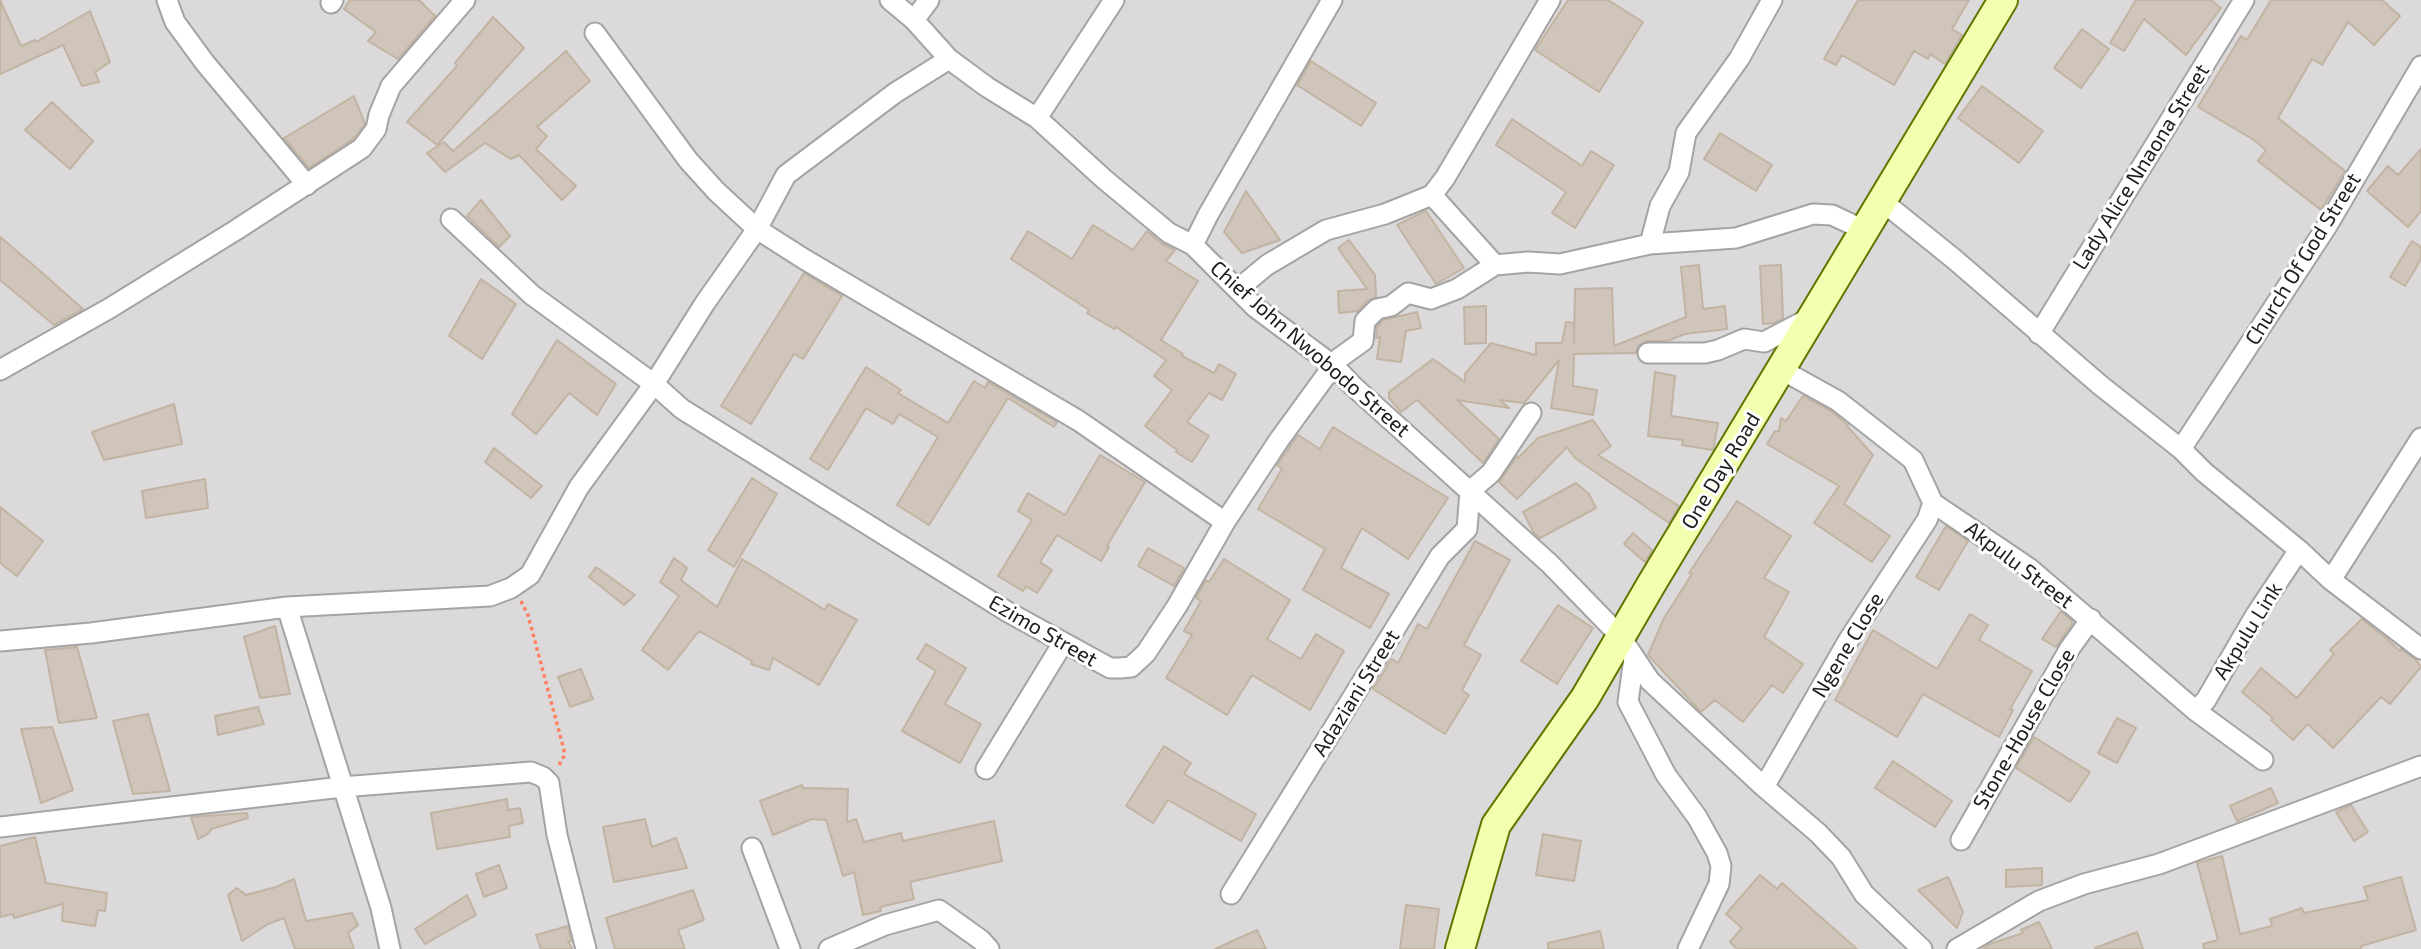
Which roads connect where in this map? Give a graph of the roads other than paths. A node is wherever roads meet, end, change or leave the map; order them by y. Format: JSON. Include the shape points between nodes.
{"nodes":[{"id":1,"x":167,"y":0,"type":"edge"},
{"id":2,"x":466,"y":0,"type":"edge"},
{"id":3,"x":890,"y":0,"type":"edge"},
{"id":4,"x":929,"y":0,"type":"edge"},
{"id":5,"x":1114,"y":0,"type":"edge"},
{"id":6,"x":1332,"y":0,"type":"edge"},
{"id":7,"x":1550,"y":0,"type":"edge"},
{"id":8,"x":1772,"y":0,"type":"edge"},
{"id":9,"x":2003,"y":0,"type":"edge"},
{"id":10,"x":2244,"y":0,"type":"edge"},
{"id":11,"x":914,"y":20,"type":"junction"},
{"id":12,"x":595,"y":33,"type":"dead end"},
{"id":13,"x":949,"y":59,"type":"junction"},
{"id":14,"x":2421,"y":66,"type":"edge"},
{"id":15,"x":1037,"y":118,"type":"junction"},
{"id":16,"x":307,"y":185,"type":"junction"},
{"id":17,"x":1432,"y":195,"type":"junction"},
{"id":18,"x":1882,"y":201,"type":"junction"},
{"id":19,"x":451,"y":219,"type":"dead end"},
{"id":20,"x":757,"y":229,"type":"junction"},
{"id":21,"x":1864,"y":230,"type":"junction"},
{"id":22,"x":1650,"y":244,"type":"junction"},
{"id":23,"x":1194,"y":245,"type":"junction"},
{"id":24,"x":1495,"y":265,"type":"junction"},
{"id":25,"x":1238,"y":289,"type":"junction"},
{"id":26,"x":1814,"y":316,"type":"junction"},
{"id":27,"x":2039,"y":334,"type":"junction"},
{"id":28,"x":1648,"y":353,"type":"dead end"},
{"id":29,"x":1334,"y":366,"type":"junction"},
{"id":30,"x":0,"y":370,"type":"edge"},
{"id":31,"x":1782,"y":370,"type":"junction"},
{"id":32,"x":654,"y":384,"type":"junction"},
{"id":33,"x":1531,"y":413,"type":"dead end"},
{"id":34,"x":2421,"y":438,"type":"edge"},
{"id":35,"x":2181,"y":449,"type":"junction"},
{"id":36,"x":1470,"y":491,"type":"junction"},
{"id":37,"x":1933,"y":503,"type":"junction"},
{"id":38,"x":1225,"y":522,"type":"junction"},
{"id":39,"x":2300,"y":550,"type":"junction"},
{"id":40,"x":2330,"y":580,"type":"junction"},
{"id":41,"x":287,"y":607,"type":"junction"},
{"id":42,"x":2091,"y":619,"type":"junction"},
{"id":43,"x":0,"y":640,"type":"edge"},
{"id":44,"x":1063,"y":643,"type":"junction"},
{"id":45,"x":1627,"y":647,"type":"junction"},
{"id":46,"x":2421,"y":649,"type":"edge"},
{"id":47,"x":2196,"y":711,"type":"junction"},
{"id":48,"x":2263,"y":760,"type":"dead end"},
{"id":49,"x":2421,"y":766,"type":"edge"},
{"id":50,"x":986,"y":769,"type":"dead end"},
{"id":51,"x":342,"y":787,"type":"junction"},
{"id":52,"x":1763,"y":787,"type":"junction"},
{"id":53,"x":0,"y":827,"type":"edge"},
{"id":54,"x":1961,"y":840,"type":"dead end"},
{"id":55,"x":752,"y":848,"type":"dead end"},
{"id":56,"x":1231,"y":894,"type":"dead end"},
{"id":57,"x":390,"y":949,"type":"edge"},
{"id":58,"x":586,"y":949,"type":"edge"},
{"id":59,"x":790,"y":949,"type":"edge"},
{"id":60,"x":830,"y":949,"type":"edge"},
{"id":61,"x":989,"y":949,"type":"edge"},
{"id":62,"x":1460,"y":949,"type":"edge"},
{"id":63,"x":1688,"y":949,"type":"edge"},
{"id":64,"x":1922,"y":949,"type":"edge"},
{"id":65,"x":1956,"y":949,"type":"edge"}],
"edges":[{"from":1,"to":16,"type":"street","via":[[174,22],[197,53]]},
{"from":2,"to":16,"type":"street","via":[[391,86],[372,137]]},
{"from":3,"to":11,"type":"street","name":"Chief John Nwobodo Street"},
{"from":4,"to":11,"type":"street"},
{"from":5,"to":15,"type":"street"},
{"from":6,"to":23,"type":"street"},
{"from":7,"to":17,"type":"street"},
{"from":8,"to":22,"type":"street","via":[[1739,59],[1686,133],[1679,172],[1660,206]]},
{"from":9,"to":18,"type":"main road","name":"One Day Road"},
{"from":10,"to":27,"type":"street","name":"Lady Alice Nnaona Street"},
{"from":11,"to":13,"type":"street","name":"Chief John Nwobodo Street"},
{"from":12,"to":20,"type":"street","via":[[688,160]]},
{"from":13,"to":15,"type":"street","name":"Chief John Nwobodo Street"},
{"from":13,"to":20,"type":"street","via":[[895,93],[786,175]]},
{"from":14,"to":35,"type":"street","name":"Church Of God Street","via":[[2327,226]]},
{"from":15,"to":23,"type":"street","name":"Chief John Nwobodo Street","via":[[1169,233]]},
{"from":16,"to":30,"type":"street","via":[[110,308]]},
{"from":17,"to":24,"type":"street"},
{"from":17,"to":25,"type":"street","via":[[1326,230],[1267,265]]},
{"from":18,"to":21,"type":"main road","name":"One Day Road"},
{"from":18,"to":27,"type":"street"},
{"from":19,"to":32,"type":"street","name":"Ezimo Street","via":[[532,295]]},
{"from":20,"to":32,"type":"street"},
{"from":20,"to":38,"type":"street","via":[[1079,421]]},
{"from":21,"to":22,"type":"street","via":[[1832,215],[1813,214],[1737,238]]},
{"from":21,"to":26,"type":"main road","name":"One Day Road"},
{"from":22,"to":24,"type":"street","via":[[1560,264]]},
{"from":23,"to":25,"type":"street","name":"Chief John Nwobodo Street"},
{"from":24,"to":29,"type":"street","name":"Ezimo Street","via":[[1431,299],[1408,293],[1391,306],[1377,309],[1365,321],[1363,341]]},
{"from":25,"to":29,"type":"street","name":"Chief John Nwobodo Street","via":[[1256,308]]},
{"from":26,"to":28,"type":"street","via":[[1764,342],[1744,339],[1705,353]]},
{"from":26,"to":31,"type":"main road","name":"One Day Road"},
{"from":27,"to":35,"type":"street"},
{"from":29,"to":36,"type":"street","name":"Chief John Nwobodo Street"},
{"from":29,"to":38,"type":"street","name":"Ezimo Street"},
{"from":31,"to":37,"type":"street","via":[[1838,401],[1913,460]]},
{"from":31,"to":45,"type":"main road","name":"One Day Road"},
{"from":32,"to":41,"type":"street","via":[[579,487],[530,575],[515,586],[490,596]]},
{"from":32,"to":44,"type":"street","name":"Ezimo Street","via":[[682,409]]},
{"from":33,"to":36,"type":"street","via":[[1491,473]]},
{"from":34,"to":40,"type":"street"},
{"from":35,"to":39,"type":"street"},
{"from":36,"to":45,"type":"street","name":"Chief John Nwobodo Street","via":[[1550,564]]},
{"from":36,"to":56,"type":"street","name":"Adaziani Street","via":[[1467,529],[1440,556]]},
{"from":37,"to":42,"type":"street","name":"Akpulu Street","via":[[2029,568]]},
{"from":37,"to":52,"type":"street","name":"Ngene Close","via":[[1927,520],[1848,641]]},
{"from":38,"to":44,"type":"street","name":"Ezimo Street","via":[[1177,606],[1146,653],[1131,667],[1110,668]]},
{"from":39,"to":40,"type":"street"},
{"from":39,"to":47,"type":"street","name":"Akpulu Link"},
{"from":40,"to":46,"type":"street"},
{"from":41,"to":43,"type":"street"},
{"from":41,"to":51,"type":"street"},
{"from":42,"to":47,"type":"street","name":"Akpulu Street"},
{"from":42,"to":54,"type":"street","name":"Stone-House Close"},
{"from":44,"to":50,"type":"street"},
{"from":45,"to":52,"type":"street","name":"Chief John Nwobodo Street","via":[[1659,689]]},
{"from":45,"to":62,"type":"main road","name":"One Day Road","via":[[1585,698],[1496,825]]},
{"from":45,"to":63,"type":"street","via":[[1628,702],[1666,775],[1698,817],[1721,866],[1719,884]]},
{"from":47,"to":48,"type":"street","name":"Akpulu Street"},
{"from":49,"to":65,"type":"street","via":[[2160,864],[2039,901]]},
{"from":51,"to":53,"type":"street"},
{"from":51,"to":57,"type":"street"},
{"from":51,"to":58,"type":"street","via":[[531,772],[543,777],[551,792],[560,849]]},
{"from":52,"to":64,"type":"street","name":"Chief John Nwobodo Street","via":[[1818,833],[1841,857],[1864,894]]},
{"from":55,"to":59,"type":"street"},
{"from":60,"to":61,"type":"street","via":[[885,925],[939,910]]}]}
